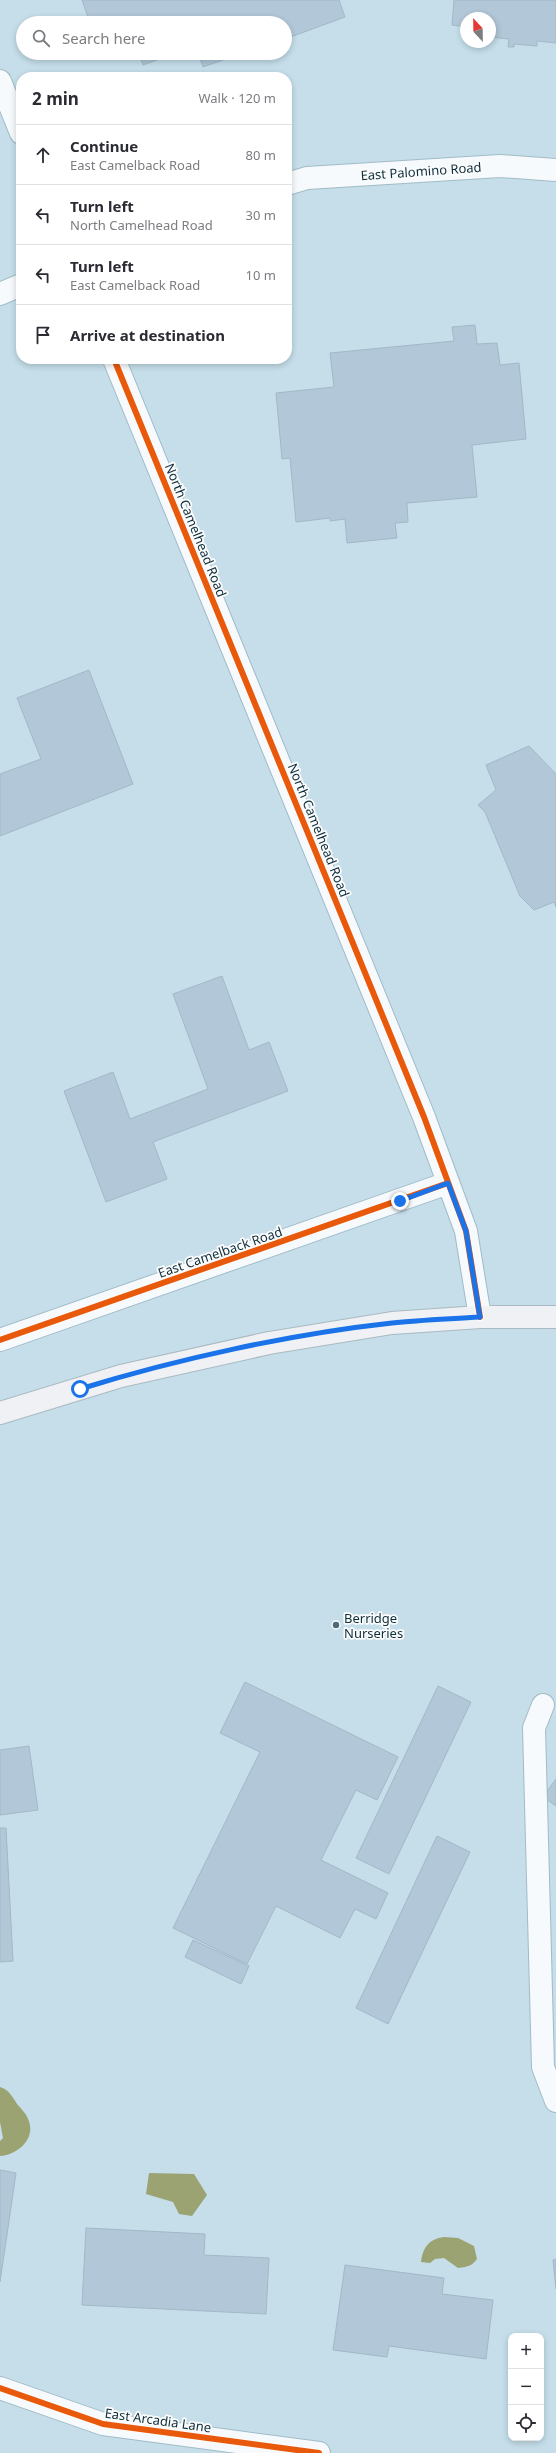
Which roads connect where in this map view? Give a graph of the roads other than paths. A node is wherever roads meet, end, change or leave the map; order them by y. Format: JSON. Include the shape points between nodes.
{"nodes":[{"id":1,"x":0,"y":81,"type":"edge"},
{"id":2,"x":16,"y":121,"type":"edge"},
{"id":3,"x":556,"y":170,"type":"edge"},
{"id":4,"x":292,"y":182,"type":"edge"},
{"id":5,"x":16,"y":287,"type":"edge"},
{"id":6,"x":0,"y":294,"type":"edge"},
{"id":7,"x":116,"y":364,"type":"edge"},
{"id":8,"x":448,"y":1183,"type":"junction"},
{"id":9,"x":480,"y":1317,"type":"junction"},
{"id":10,"x":556,"y":1317,"type":"edge"},
{"id":11,"x":0,"y":1340,"type":"edge"},
{"id":12,"x":0,"y":1413,"type":"edge"},
{"id":13,"x":543,"y":1705,"type":"dead end"},
{"id":14,"x":556,"y":2101,"type":"edge"},
{"id":15,"x":0,"y":2388,"type":"edge"},
{"id":16,"x":319,"y":2453,"type":"edge"}],
"edges":[{"from":1,"to":2,"type":"street"},
{"from":3,"to":4,"type":"street","name":"East Palomino Road","via":[[492,166],[307,178]]},
{"from":5,"to":6,"type":"street"},
{"from":7,"to":8,"type":"street","name":"North Camelhead Road","via":[[421,1110]]},
{"from":8,"to":9,"type":"street","name":"North Camelhead Road","via":[[466,1231]]},
{"from":8,"to":11,"type":"street","name":"East Camelback Road"},
{"from":9,"to":10,"type":"main road"},
{"from":9,"to":12,"type":"main road","via":[[392,1323],[269,1343],[121,1376]]},
{"from":13,"to":14,"type":"street","via":[[534,1728],[543,2067]]},
{"from":15,"to":16,"type":"street","name":"East Arcadia Lane","via":[[102,2424]]}]}
